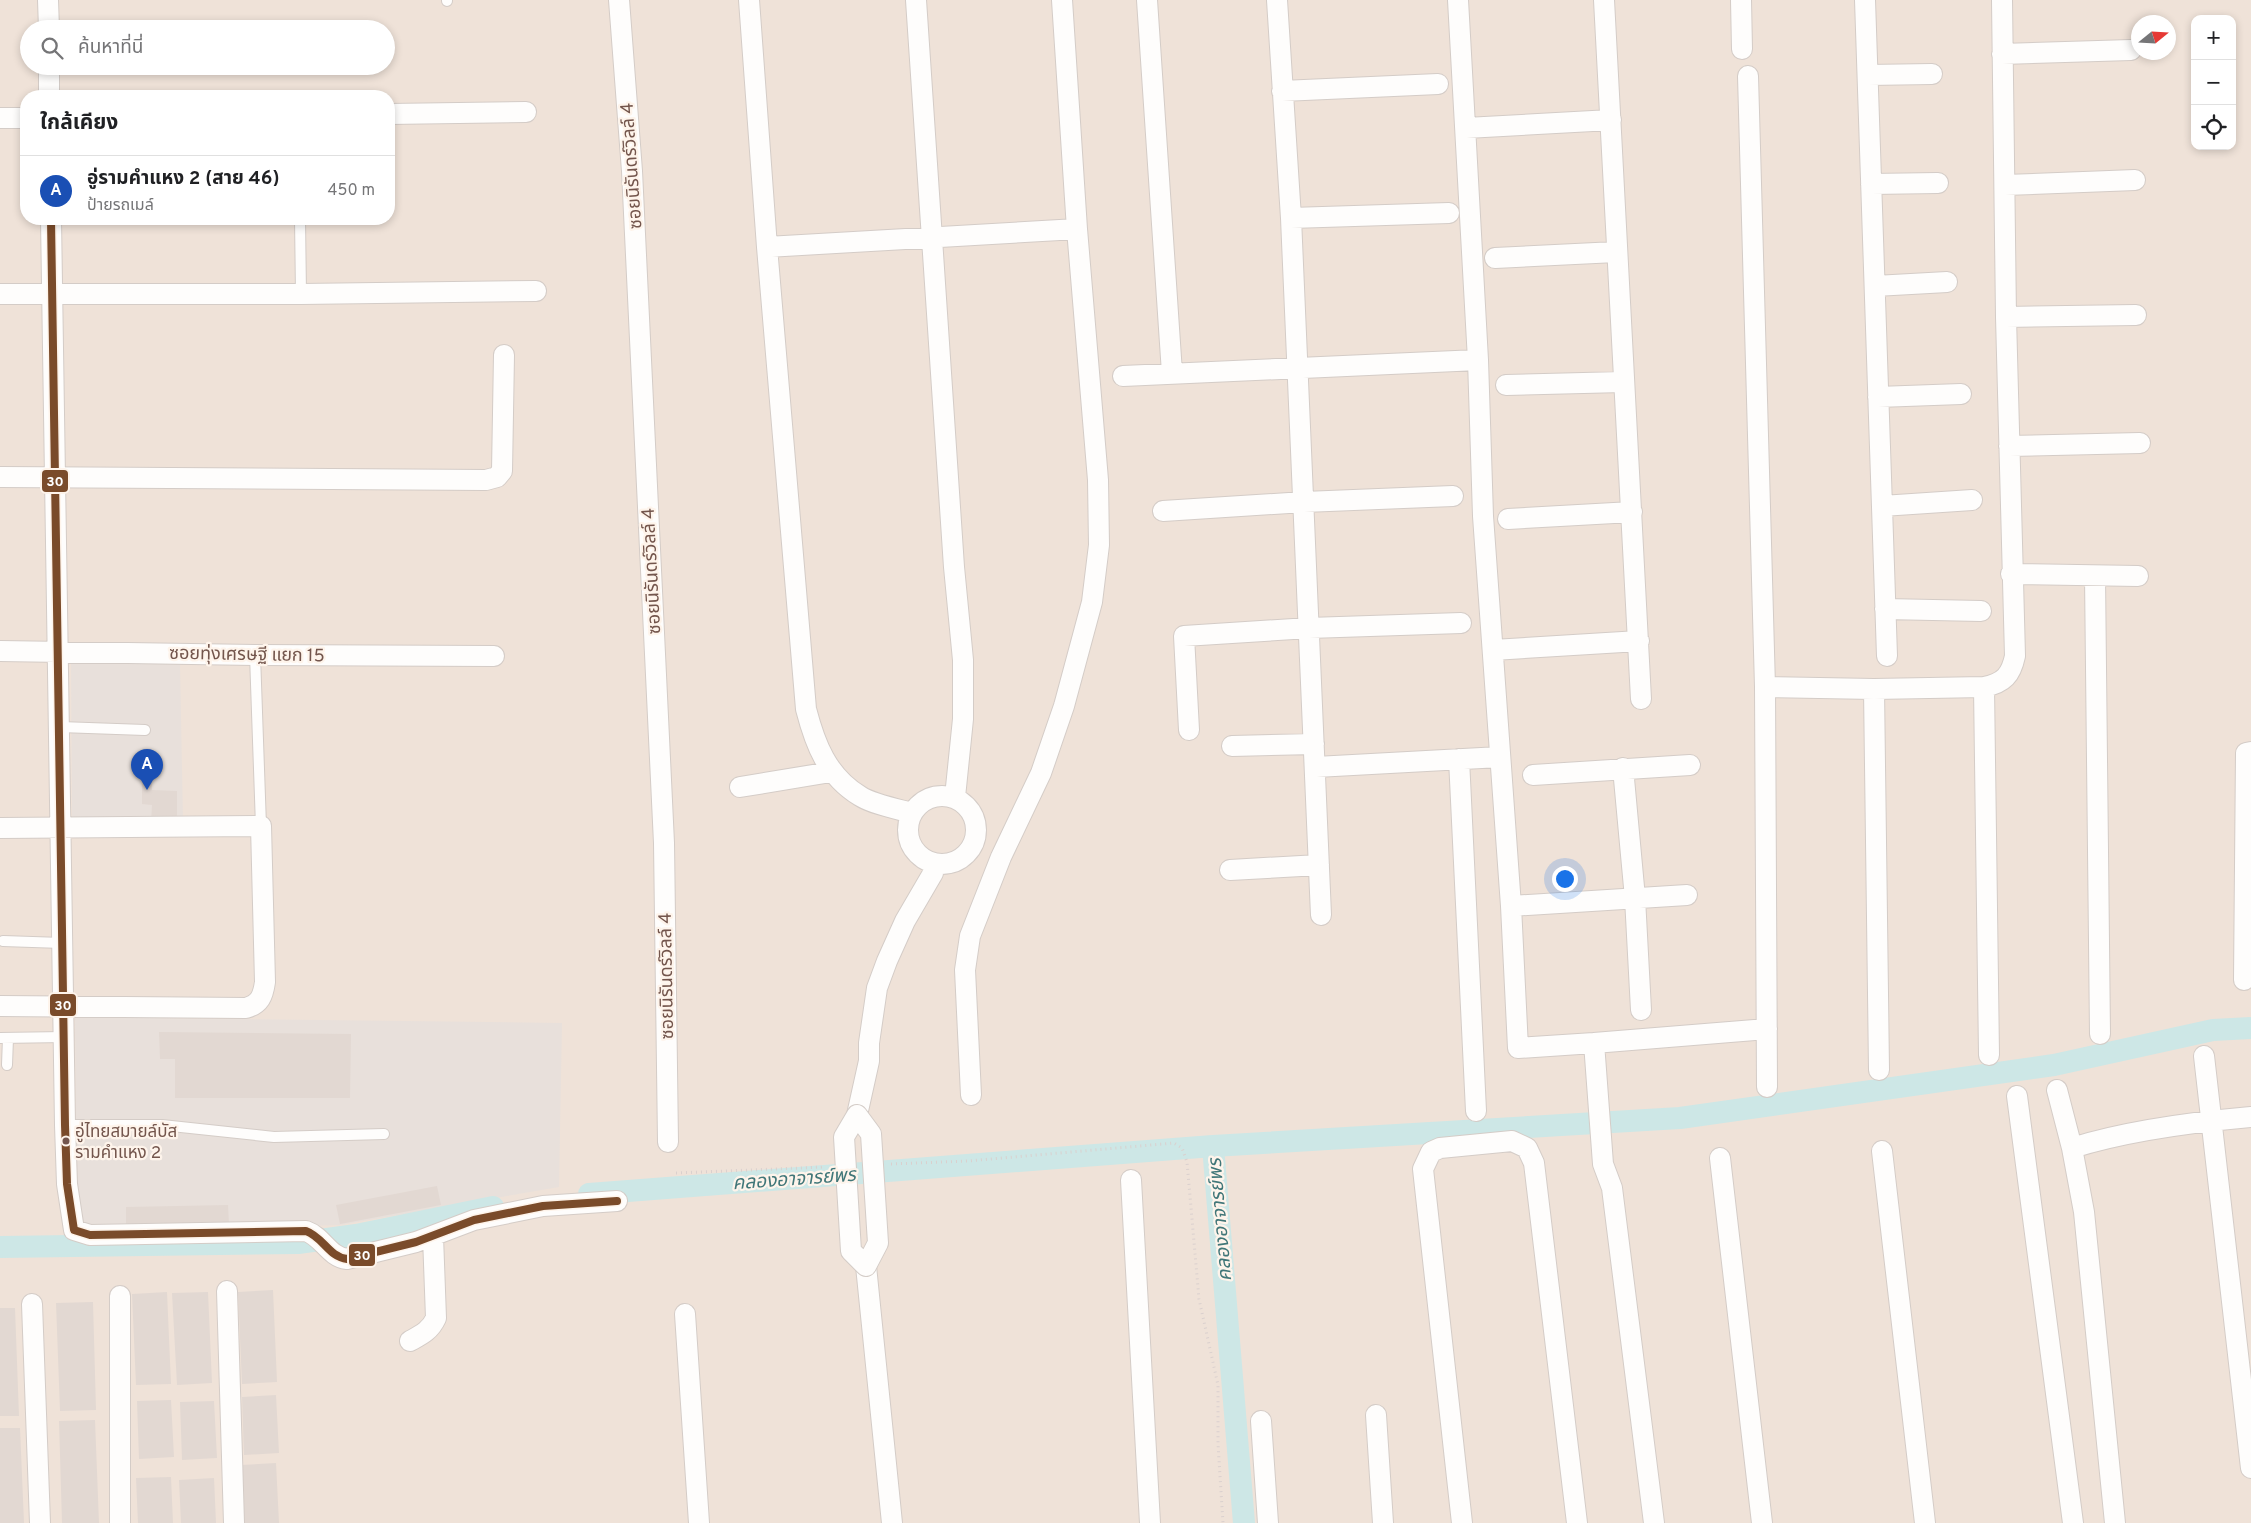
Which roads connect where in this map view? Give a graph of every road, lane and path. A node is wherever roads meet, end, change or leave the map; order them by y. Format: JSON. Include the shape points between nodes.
{"nodes":[{"id":1,"x":48,"y":0,"type":"edge"},
{"id":2,"x":619,"y":0,"type":"edge"},
{"id":3,"x":749,"y":0,"type":"edge"},
{"id":4,"x":916,"y":0,"type":"edge"},
{"id":5,"x":1062,"y":0,"type":"edge"},
{"id":6,"x":1147,"y":0,"type":"edge"},
{"id":7,"x":1277,"y":0,"type":"edge"},
{"id":8,"x":1458,"y":0,"type":"edge"},
{"id":9,"x":1604,"y":0,"type":"edge"},
{"id":10,"x":1741,"y":0,"type":"edge"},
{"id":11,"x":1865,"y":0,"type":"edge"},
{"id":12,"x":2002,"y":0,"type":"edge"},
{"id":13,"x":48,"y":20,"type":"edge"},
{"id":14,"x":1742,"y":49,"type":"dead end"},
{"id":15,"x":2131,"y":50,"type":"dead end"},
{"id":16,"x":2002,"y":54,"type":"junction"},
{"id":17,"x":1932,"y":74,"type":"dead end"},
{"id":18,"x":49,"y":75,"type":"edge"},
{"id":19,"x":1868,"y":75,"type":"junction"},
{"id":20,"x":1748,"y":76,"type":"dead end"},
{"id":21,"x":1438,"y":84,"type":"dead end"},
{"id":22,"x":49,"y":90,"type":"edge"},
{"id":23,"x":1282,"y":91,"type":"junction"},
{"id":24,"x":526,"y":112,"type":"dead end"},
{"id":25,"x":395,"y":114,"type":"edge"},
{"id":26,"x":0,"y":118,"type":"edge"},
{"id":27,"x":20,"y":118,"type":"edge"},
{"id":28,"x":1610,"y":120,"type":"junction"},
{"id":29,"x":1466,"y":128,"type":"junction"},
{"id":30,"x":2135,"y":180,"type":"dead end"},
{"id":31,"x":1938,"y":183,"type":"dead end"},
{"id":32,"x":1871,"y":184,"type":"junction"},
{"id":33,"x":2005,"y":185,"type":"junction"},
{"id":34,"x":1449,"y":213,"type":"dead end"},
{"id":35,"x":1291,"y":218,"type":"junction"},
{"id":36,"x":51,"y":225,"type":"edge"},
{"id":37,"x":300,"y":225,"type":"edge"},
{"id":38,"x":1077,"y":228,"type":"junction"},
{"id":39,"x":931,"y":238,"type":"junction"},
{"id":40,"x":767,"y":247,"type":"junction"},
{"id":41,"x":1616,"y":252,"type":"junction"},
{"id":42,"x":1495,"y":258,"type":"dead end"},
{"id":43,"x":1947,"y":282,"type":"dead end"},
{"id":44,"x":1875,"y":286,"type":"junction"},
{"id":45,"x":536,"y":291,"type":"dead end"},
{"id":46,"x":0,"y":294,"type":"edge"},
{"id":47,"x":52,"y":294,"type":"junction"},
{"id":48,"x":301,"y":294,"type":"junction"},
{"id":49,"x":2136,"y":315,"type":"dead end"},
{"id":50,"x":2006,"y":317,"type":"junction"},
{"id":51,"x":504,"y":355,"type":"dead end"},
{"id":52,"x":1478,"y":360,"type":"junction"},
{"id":53,"x":1297,"y":369,"type":"junction"},
{"id":54,"x":1172,"y":373,"type":"junction"},
{"id":55,"x":1123,"y":376,"type":"dead end"},
{"id":56,"x":1623,"y":382,"type":"junction"},
{"id":57,"x":1506,"y":385,"type":"dead end"},
{"id":58,"x":1960,"y":394,"type":"dead end"},
{"id":59,"x":1878,"y":397,"type":"junction"},
{"id":60,"x":2140,"y":443,"type":"dead end"},
{"id":61,"x":2009,"y":446,"type":"junction"},
{"id":62,"x":0,"y":477,"type":"edge"},
{"id":63,"x":55,"y":479,"type":"junction"},
{"id":64,"x":1453,"y":496,"type":"dead end"},
{"id":65,"x":1972,"y":500,"type":"dead end"},
{"id":66,"x":1304,"y":502,"type":"junction"},
{"id":67,"x":1882,"y":506,"type":"junction"},
{"id":68,"x":1163,"y":511,"type":"dead end"},
{"id":69,"x":1632,"y":512,"type":"junction"},
{"id":70,"x":1508,"y":519,"type":"dead end"},
{"id":71,"x":2011,"y":574,"type":"junction"},
{"id":72,"x":2095,"y":576,"type":"junction"},
{"id":73,"x":2138,"y":576,"type":"dead end"},
{"id":74,"x":1886,"y":609,"type":"junction"},
{"id":75,"x":1981,"y":611,"type":"dead end"},
{"id":76,"x":1461,"y":623,"type":"dead end"},
{"id":77,"x":1309,"y":628,"type":"junction"},
{"id":78,"x":1639,"y":641,"type":"junction"},
{"id":79,"x":59,"y":650,"type":"junction"},
{"id":80,"x":1493,"y":650,"type":"junction"},
{"id":81,"x":0,"y":651,"type":"edge"},
{"id":82,"x":255,"y":655,"type":"junction"},
{"id":83,"x":494,"y":656,"type":"dead end"},
{"id":84,"x":1887,"y":656,"type":"dead end"},
{"id":85,"x":1765,"y":687,"type":"junction"},
{"id":86,"x":1984,"y":687,"type":"junction"},
{"id":87,"x":1874,"y":689,"type":"junction"},
{"id":88,"x":1640,"y":699,"type":"dead end"},
{"id":89,"x":60,"y":727,"type":"junction"},
{"id":90,"x":144,"y":730,"type":"dead end"},
{"id":91,"x":1189,"y":730,"type":"dead end"},
{"id":92,"x":1314,"y":744,"type":"junction"},
{"id":93,"x":1232,"y":746,"type":"dead end"},
{"id":94,"x":2251,"y":752,"type":"edge"},
{"id":95,"x":1500,"y":758,"type":"junction"},
{"id":96,"x":1459,"y":759,"type":"junction"},
{"id":97,"x":1690,"y":765,"type":"dead end"},
{"id":98,"x":1316,"y":767,"type":"junction"},
{"id":99,"x":1623,"y":768,"type":"junction"},
{"id":100,"x":831,"y":772,"type":"junction"},
{"id":101,"x":1533,"y":775,"type":"dead end"},
{"id":102,"x":740,"y":787,"type":"dead end"},
{"id":103,"x":955,"y":797,"type":"junction"},
{"id":104,"x":912,"y":813,"type":"junction"},
{"id":105,"x":261,"y":826,"type":"junction"},
{"id":106,"x":0,"y":828,"type":"edge"},
{"id":107,"x":61,"y":828,"type":"junction"},
{"id":108,"x":976,"y":839,"type":"junction"},
{"id":109,"x":1001,"y":857,"type":"junction"},
{"id":110,"x":934,"y":863,"type":"junction"},
{"id":111,"x":1319,"y":865,"type":"junction"},
{"id":112,"x":1230,"y":870,"type":"dead end"},
{"id":113,"x":1688,"y":895,"type":"dead end"},
{"id":114,"x":1635,"y":898,"type":"junction"},
{"id":115,"x":1511,"y":906,"type":"junction"},
{"id":116,"x":1321,"y":915,"type":"dead end"},
{"id":117,"x":3,"y":941,"type":"dead end"},
{"id":118,"x":62,"y":943,"type":"junction"},
{"id":119,"x":2244,"y":980,"type":"dead end"},
{"id":120,"x":0,"y":1006,"type":"edge"},
{"id":121,"x":63,"y":1007,"type":"junction"},
{"id":122,"x":1641,"y":1010,"type":"dead end"},
{"id":123,"x":1766,"y":1029,"type":"junction"},
{"id":124,"x":2100,"y":1034,"type":"dead end"},
{"id":125,"x":64,"y":1037,"type":"junction"},
{"id":126,"x":4,"y":1038,"type":"edge"},
{"id":127,"x":1594,"y":1043,"type":"junction"},
{"id":128,"x":1989,"y":1055,"type":"dead end"},
{"id":129,"x":2204,"y":1056,"type":"dead end"},
{"id":130,"x":7,"y":1065,"type":"dead end"},
{"id":131,"x":1879,"y":1070,"type":"dead end"},
{"id":132,"x":1767,"y":1087,"type":"dead end"},
{"id":133,"x":2057,"y":1090,"type":"dead end"},
{"id":134,"x":971,"y":1095,"type":"dead end"},
{"id":135,"x":2017,"y":1096,"type":"dead end"},
{"id":136,"x":1476,"y":1111,"type":"dead end"},
{"id":137,"x":857,"y":1114,"type":"junction"},
{"id":138,"x":2251,"y":1117,"type":"edge"},
{"id":139,"x":2212,"y":1120,"type":"junction"},
{"id":140,"x":65,"y":1125,"type":"junction"},
{"id":141,"x":384,"y":1134,"type":"dead end"},
{"id":142,"x":668,"y":1142,"type":"dead end"},
{"id":143,"x":2072,"y":1148,"type":"junction"},
{"id":144,"x":1882,"y":1151,"type":"dead end"},
{"id":145,"x":1720,"y":1158,"type":"dead end"},
{"id":146,"x":883,"y":1164,"type":"dead end"},
{"id":147,"x":827,"y":1167,"type":"dead end"},
{"id":148,"x":676,"y":1174,"type":"dead end"},
{"id":149,"x":1131,"y":1180,"type":"dead end"},
{"id":150,"x":617,"y":1201,"type":"dead end"},
{"id":151,"x":433,"y":1236,"type":"junction"},
{"id":152,"x":866,"y":1266,"type":"junction"},
{"id":153,"x":227,"y":1291,"type":"dead end"},
{"id":154,"x":120,"y":1296,"type":"dead end"},
{"id":155,"x":32,"y":1304,"type":"dead end"},
{"id":156,"x":685,"y":1314,"type":"dead end"},
{"id":157,"x":410,"y":1341,"type":"dead end"},
{"id":158,"x":1376,"y":1416,"type":"dead end"},
{"id":159,"x":1261,"y":1421,"type":"dead end"},
{"id":160,"x":2251,"y":1468,"type":"edge"},
{"id":161,"x":40,"y":1523,"type":"edge"},
{"id":162,"x":120,"y":1523,"type":"edge"},
{"id":163,"x":234,"y":1523,"type":"edge"},
{"id":164,"x":699,"y":1523,"type":"edge"},
{"id":165,"x":892,"y":1523,"type":"edge"},
{"id":166,"x":1150,"y":1523,"type":"edge"},
{"id":167,"x":1223,"y":1523,"type":"edge"},
{"id":168,"x":1268,"y":1523,"type":"edge"},
{"id":169,"x":1383,"y":1523,"type":"edge"},
{"id":170,"x":1462,"y":1523,"type":"edge"},
{"id":171,"x":1577,"y":1523,"type":"edge"},
{"id":172,"x":1654,"y":1523,"type":"edge"},
{"id":173,"x":1762,"y":1523,"type":"edge"},
{"id":174,"x":1925,"y":1523,"type":"edge"},
{"id":175,"x":2073,"y":1523,"type":"edge"},
{"id":176,"x":2115,"y":1523,"type":"edge"}],
"edges":[{"from":1,"to":13,"type":"street"},
{"from":2,"to":142,"type":"street","name":"ซอยนิรันดร์วิลล์ 4","via":[[632,171],[664,843]]},
{"from":3,"to":40,"type":"street"},
{"from":4,"to":39,"type":"street"},
{"from":5,"to":38,"type":"street"},
{"from":6,"to":54,"type":"street"},
{"from":7,"to":23,"type":"street"},
{"from":8,"to":29,"type":"street"},
{"from":9,"to":28,"type":"street"},
{"from":10,"to":14,"type":"street"},
{"from":11,"to":19,"type":"street"},
{"from":12,"to":16,"type":"street"},
{"from":15,"to":16,"type":"street"},
{"from":16,"to":33,"type":"street"},
{"from":17,"to":19,"type":"street"},
{"from":18,"to":22,"type":"street"},
{"from":19,"to":32,"type":"street"},
{"from":20,"to":85,"type":"street"},
{"from":21,"to":23,"type":"street"},
{"from":23,"to":35,"type":"street"},
{"from":24,"to":25,"type":"street"},
{"from":26,"to":27,"type":"street"},
{"from":28,"to":29,"type":"street"},
{"from":28,"to":41,"type":"street"},
{"from":29,"to":52,"type":"street"},
{"from":30,"to":33,"type":"street"},
{"from":31,"to":32,"type":"street"},
{"from":32,"to":44,"type":"street"},
{"from":33,"to":50,"type":"street"},
{"from":34,"to":35,"type":"street"},
{"from":35,"to":53,"type":"street"},
{"from":36,"to":47,"type":"street"},
{"from":37,"to":48,"type":"lane"},
{"from":38,"to":39,"type":"street"},
{"from":38,"to":109,"type":"street","via":[[1098,480],[1099,545],[1092,602],[1064,706],[1041,773]]},
{"from":39,"to":40,"type":"street"},
{"from":39,"to":103,"type":"street","via":[[963,660],[964,719]]},
{"from":40,"to":100,"type":"street","via":[[805,701],[811,729]]},
{"from":41,"to":42,"type":"street"},
{"from":41,"to":56,"type":"street"},
{"from":43,"to":44,"type":"street"},
{"from":44,"to":59,"type":"street"},
{"from":45,"to":48,"type":"street"},
{"from":46,"to":47,"type":"street"},
{"from":47,"to":48,"type":"street"},
{"from":47,"to":63,"type":"street"},
{"from":49,"to":50,"type":"street"},
{"from":50,"to":61,"type":"street"},
{"from":51,"to":63,"type":"street","via":[[502,471],[497,477],[486,480]]},
{"from":52,"to":53,"type":"street"},
{"from":52,"to":80,"type":"street","via":[[1483,516]]},
{"from":53,"to":54,"type":"street"},
{"from":53,"to":66,"type":"street"},
{"from":54,"to":55,"type":"street"},
{"from":56,"to":57,"type":"street"},
{"from":56,"to":69,"type":"street"},
{"from":58,"to":59,"type":"street"},
{"from":59,"to":67,"type":"street"},
{"from":60,"to":61,"type":"street"},
{"from":61,"to":71,"type":"street"},
{"from":62,"to":63,"type":"street"},
{"from":63,"to":79,"type":"street"},
{"from":64,"to":66,"type":"street"},
{"from":65,"to":67,"type":"street"},
{"from":66,"to":68,"type":"street"},
{"from":66,"to":77,"type":"street"},
{"from":67,"to":74,"type":"street"},
{"from":69,"to":70,"type":"street"},
{"from":69,"to":78,"type":"street"},
{"from":71,"to":72,"type":"street"},
{"from":71,"to":86,"type":"street","via":[[2015,656],[2012,669],[2006,679]]},
{"from":72,"to":73,"type":"street"},
{"from":72,"to":124,"type":"street"},
{"from":74,"to":75,"type":"street"},
{"from":74,"to":84,"type":"street"},
{"from":76,"to":77,"type":"street"},
{"from":77,"to":91,"type":"street","via":[[1184,636]]},
{"from":77,"to":92,"type":"street"},
{"from":78,"to":80,"type":"street"},
{"from":78,"to":88,"type":"street"},
{"from":79,"to":81,"type":"street","name":"ซอยทุ่งเศรษฐี แยก 15"},
{"from":79,"to":82,"type":"street","name":"ซอยทุ่งเศรษฐี แยก 15"},
{"from":79,"to":89,"type":"street"},
{"from":80,"to":95,"type":"street"},
{"from":82,"to":83,"type":"street","name":"ซอยทุ่งเศรษฐี แยก 15"},
{"from":82,"to":105,"type":"lane"},
{"from":85,"to":87,"type":"street"},
{"from":85,"to":123,"type":"street"},
{"from":86,"to":87,"type":"street"},
{"from":86,"to":128,"type":"street"},
{"from":87,"to":131,"type":"street"},
{"from":89,"to":90,"type":"lane"},
{"from":89,"to":107,"type":"street"},
{"from":92,"to":93,"type":"street"},
{"from":92,"to":98,"type":"street"},
{"from":94,"to":119,"type":"street","via":[[2246,752]]},
{"from":95,"to":96,"type":"street"},
{"from":95,"to":115,"type":"street"},
{"from":96,"to":98,"type":"street"},
{"from":96,"to":136,"type":"street"},
{"from":97,"to":99,"type":"street"},
{"from":98,"to":111,"type":"street"},
{"from":99,"to":101,"type":"street"},
{"from":99,"to":114,"type":"street"},
{"from":100,"to":102,"type":"street"},
{"from":100,"to":104,"type":"street","via":[[860,797]]},
{"from":103,"to":104,"type":"street","via":[[945,795],[926,799]]},
{"from":103,"to":108,"type":"street","via":[[968,806],[975,819]]},
{"from":104,"to":110,"type":"street","via":[[908,823],[911,844],[924,859]]},
{"from":105,"to":107,"type":"street"},
{"from":105,"to":121,"type":"street","via":[[265,982],[262,997],[255,1005],[246,1008]]},
{"from":106,"to":107,"type":"street"},
{"from":107,"to":118,"type":"street"},
{"from":108,"to":109,"type":"street"},
{"from":108,"to":110,"type":"street","via":[[964,857],[945,864]]},
{"from":109,"to":134,"type":"street","via":[[975,920],[965,970]]},
{"from":110,"to":137,"type":"street","via":[[933,873],[901,929],[877,988],[869,1061]]},
{"from":111,"to":112,"type":"street"},
{"from":111,"to":116,"type":"street"},
{"from":113,"to":114,"type":"street"},
{"from":114,"to":115,"type":"street"},
{"from":114,"to":122,"type":"street"},
{"from":115,"to":127,"type":"street","via":[[1518,1048]]},
{"from":117,"to":118,"type":"lane"},
{"from":118,"to":121,"type":"street"},
{"from":120,"to":121,"type":"street"},
{"from":121,"to":125,"type":"street"},
{"from":123,"to":127,"type":"street"},
{"from":123,"to":132,"type":"street"},
{"from":125,"to":126,"type":"lane"},
{"from":125,"to":140,"type":"street"},
{"from":126,"to":130,"type":"lane"},
{"from":127,"to":172,"type":"street","via":[[1604,1164],[1612,1188]]},
{"from":129,"to":139,"type":"street"},
{"from":133,"to":143,"type":"street"},
{"from":135,"to":175,"type":"street"},
{"from":137,"to":152,"type":"street","bridge":true,"via":[[871,1134],[878,1243]]},
{"from":137,"to":152,"type":"street","bridge":true,"via":[[844,1137],[851,1251]]},
{"from":138,"to":139,"type":"street"},
{"from":139,"to":143,"type":"street","via":[[2094,1141]]},
{"from":139,"to":160,"type":"street"},
{"from":140,"to":141,"type":"lane","via":[[162,1125],[274,1137]]},
{"from":140,"to":151,"type":"street","via":[[71,1218],[74,1230],[90,1235],[298,1230],[314,1234],[338,1258],[356,1258]]},
{"from":143,"to":176,"type":"street","via":[[2084,1212]]},
{"from":144,"to":174,"type":"street"},
{"from":145,"to":173,"type":"street"},
{"from":146,"to":167,"type":"path","via":[[968,1161],[1174,1143],[1182,1148],[1186,1154],[1200,1300],[1218,1385]]},
{"from":147,"to":148,"type":"path"},
{"from":149,"to":166,"type":"street"},
{"from":150,"to":151,"type":"street","via":[[535,1207],[474,1220]]},
{"from":151,"to":157,"type":"street","via":[[436,1318],[426,1332]]},
{"from":152,"to":165,"type":"street"},
{"from":153,"to":163,"type":"street"},
{"from":154,"to":162,"type":"street"},
{"from":155,"to":161,"type":"street"},
{"from":156,"to":164,"type":"street"},
{"from":158,"to":169,"type":"street"},
{"from":159,"to":168,"type":"street"},
{"from":170,"to":171,"type":"street","via":[[1423,1169],[1431,1152],[1440,1148],[1512,1141],[1527,1148],[1534,1163]]}]}
